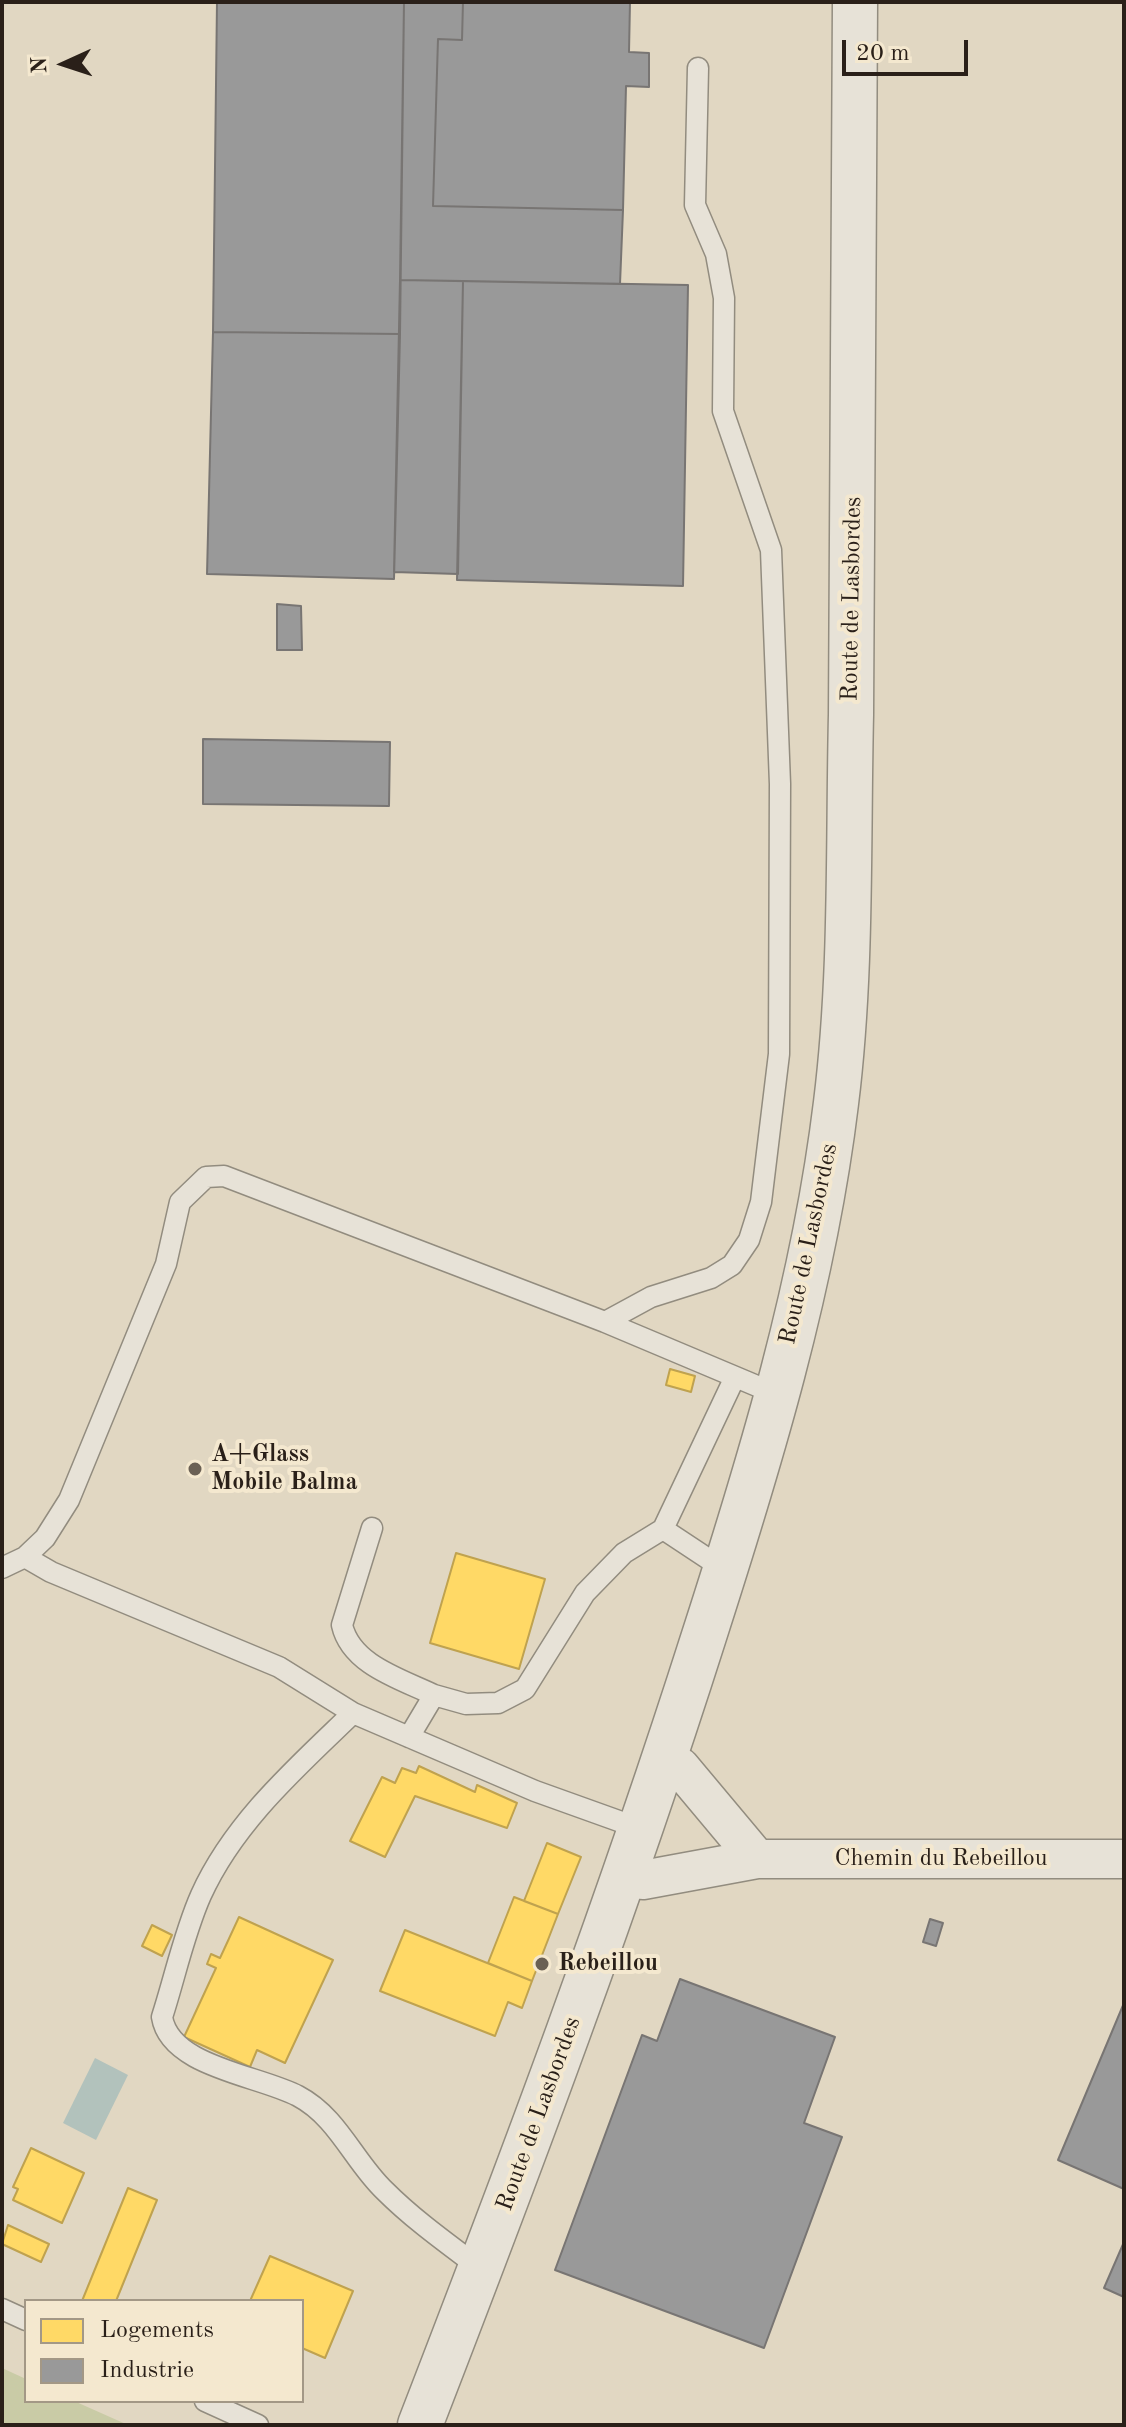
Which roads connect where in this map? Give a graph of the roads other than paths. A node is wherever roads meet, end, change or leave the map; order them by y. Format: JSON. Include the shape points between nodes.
{"nodes":[{"id":1,"x":855,"y":2,"type":"edge"},
{"id":2,"x":698,"y":68,"type":"dead end"},
{"id":3,"x":605,"y":1322,"type":"junction"},
{"id":4,"x":735,"y":1377,"type":"junction"},
{"id":5,"x":776,"y":1394,"type":"junction"},
{"id":6,"x":372,"y":1528,"type":"dead end"},
{"id":7,"x":663,"y":1529,"type":"junction"},
{"id":8,"x":25,"y":1557,"type":"junction"},
{"id":9,"x":2,"y":1568,"type":"edge"},
{"id":10,"x":725,"y":1570,"type":"junction"},
{"id":11,"x":434,"y":1695,"type":"junction"},
{"id":12,"x":353,"y":1713,"type":"junction"},
{"id":13,"x":409,"y":1737,"type":"junction"},
{"id":14,"x":664,"y":1761,"type":"junction"},
{"id":15,"x":641,"y":1829,"type":"junction"},
{"id":16,"x":757,"y":1859,"type":"junction"},
{"id":17,"x":1124,"y":1859,"type":"edge"},
{"id":18,"x":627,"y":1874,"type":"junction"},
{"id":19,"x":481,"y":2269,"type":"junction"},
{"id":20,"x":2,"y":2309,"type":"edge"},
{"id":21,"x":24,"y":2319,"type":"edge"},
{"id":22,"x":209,"y":2403,"type":"edge"},
{"id":23,"x":258,"y":2425,"type":"edge"},
{"id":24,"x":420,"y":2425,"type":"edge"}],
"edges":[{"from":1,"to":5,"type":"street","name":"Route de Lasbordes","via":[[845,998],[823,1194]]},
{"from":2,"to":3,"type":"lane","via":[[695,205],[716,254],[724,298],[723,411],[771,550],[780,784],[779,1054],[761,1202],[749,1240],[732,1265],[711,1278],[651,1297]]},
{"from":3,"to":4,"type":"lane"},
{"from":3,"to":8,"type":"lane","via":[[224,1176],[206,1177],[180,1202],[166,1264],[69,1500],[45,1538]]},
{"from":4,"to":5,"type":"lane"},
{"from":4,"to":7,"type":"lane"},
{"from":5,"to":10,"type":"street","name":"Route de Lasbordes"},
{"from":6,"to":11,"type":"lane","via":[[342,1625],[345,1639],[375,1666]]},
{"from":7,"to":10,"type":"lane"},
{"from":7,"to":11,"type":"lane","via":[[624,1553],[585,1593],[525,1689],[498,1703],[466,1704]]},
{"from":8,"to":9,"type":"lane"},
{"from":8,"to":12,"type":"lane","via":[[279,1667]]},
{"from":10,"to":14,"type":"street","name":"Route de Lasbordes"},
{"from":11,"to":13,"type":"lane"},
{"from":12,"to":13,"type":"lane"},
{"from":12,"to":19,"type":"lane","via":[[249,1819],[201,1894],[162,2017],[164,2029],[182,2051],[298,2096],[319,2110],[382,2190]]},
{"from":13,"to":15,"type":"lane"},
{"from":14,"to":15,"type":"street","name":"Route de Lasbordes"},
{"from":14,"to":16,"type":"street","via":[[680,1767]]},
{"from":15,"to":18,"type":"street","name":"Route de Lasbordes"},
{"from":16,"to":17,"type":"street","name":"Chemin du Rebeillou"},
{"from":16,"to":18,"type":"street","name":"Chemin du Rebeillou","via":[[643,1880]]},
{"from":18,"to":19,"type":"street","name":"Route de Lasbordes"},
{"from":19,"to":24,"type":"street","name":"Route de Lasbordes"},
{"from":20,"to":21,"type":"lane"},
{"from":22,"to":23,"type":"lane"}]}
